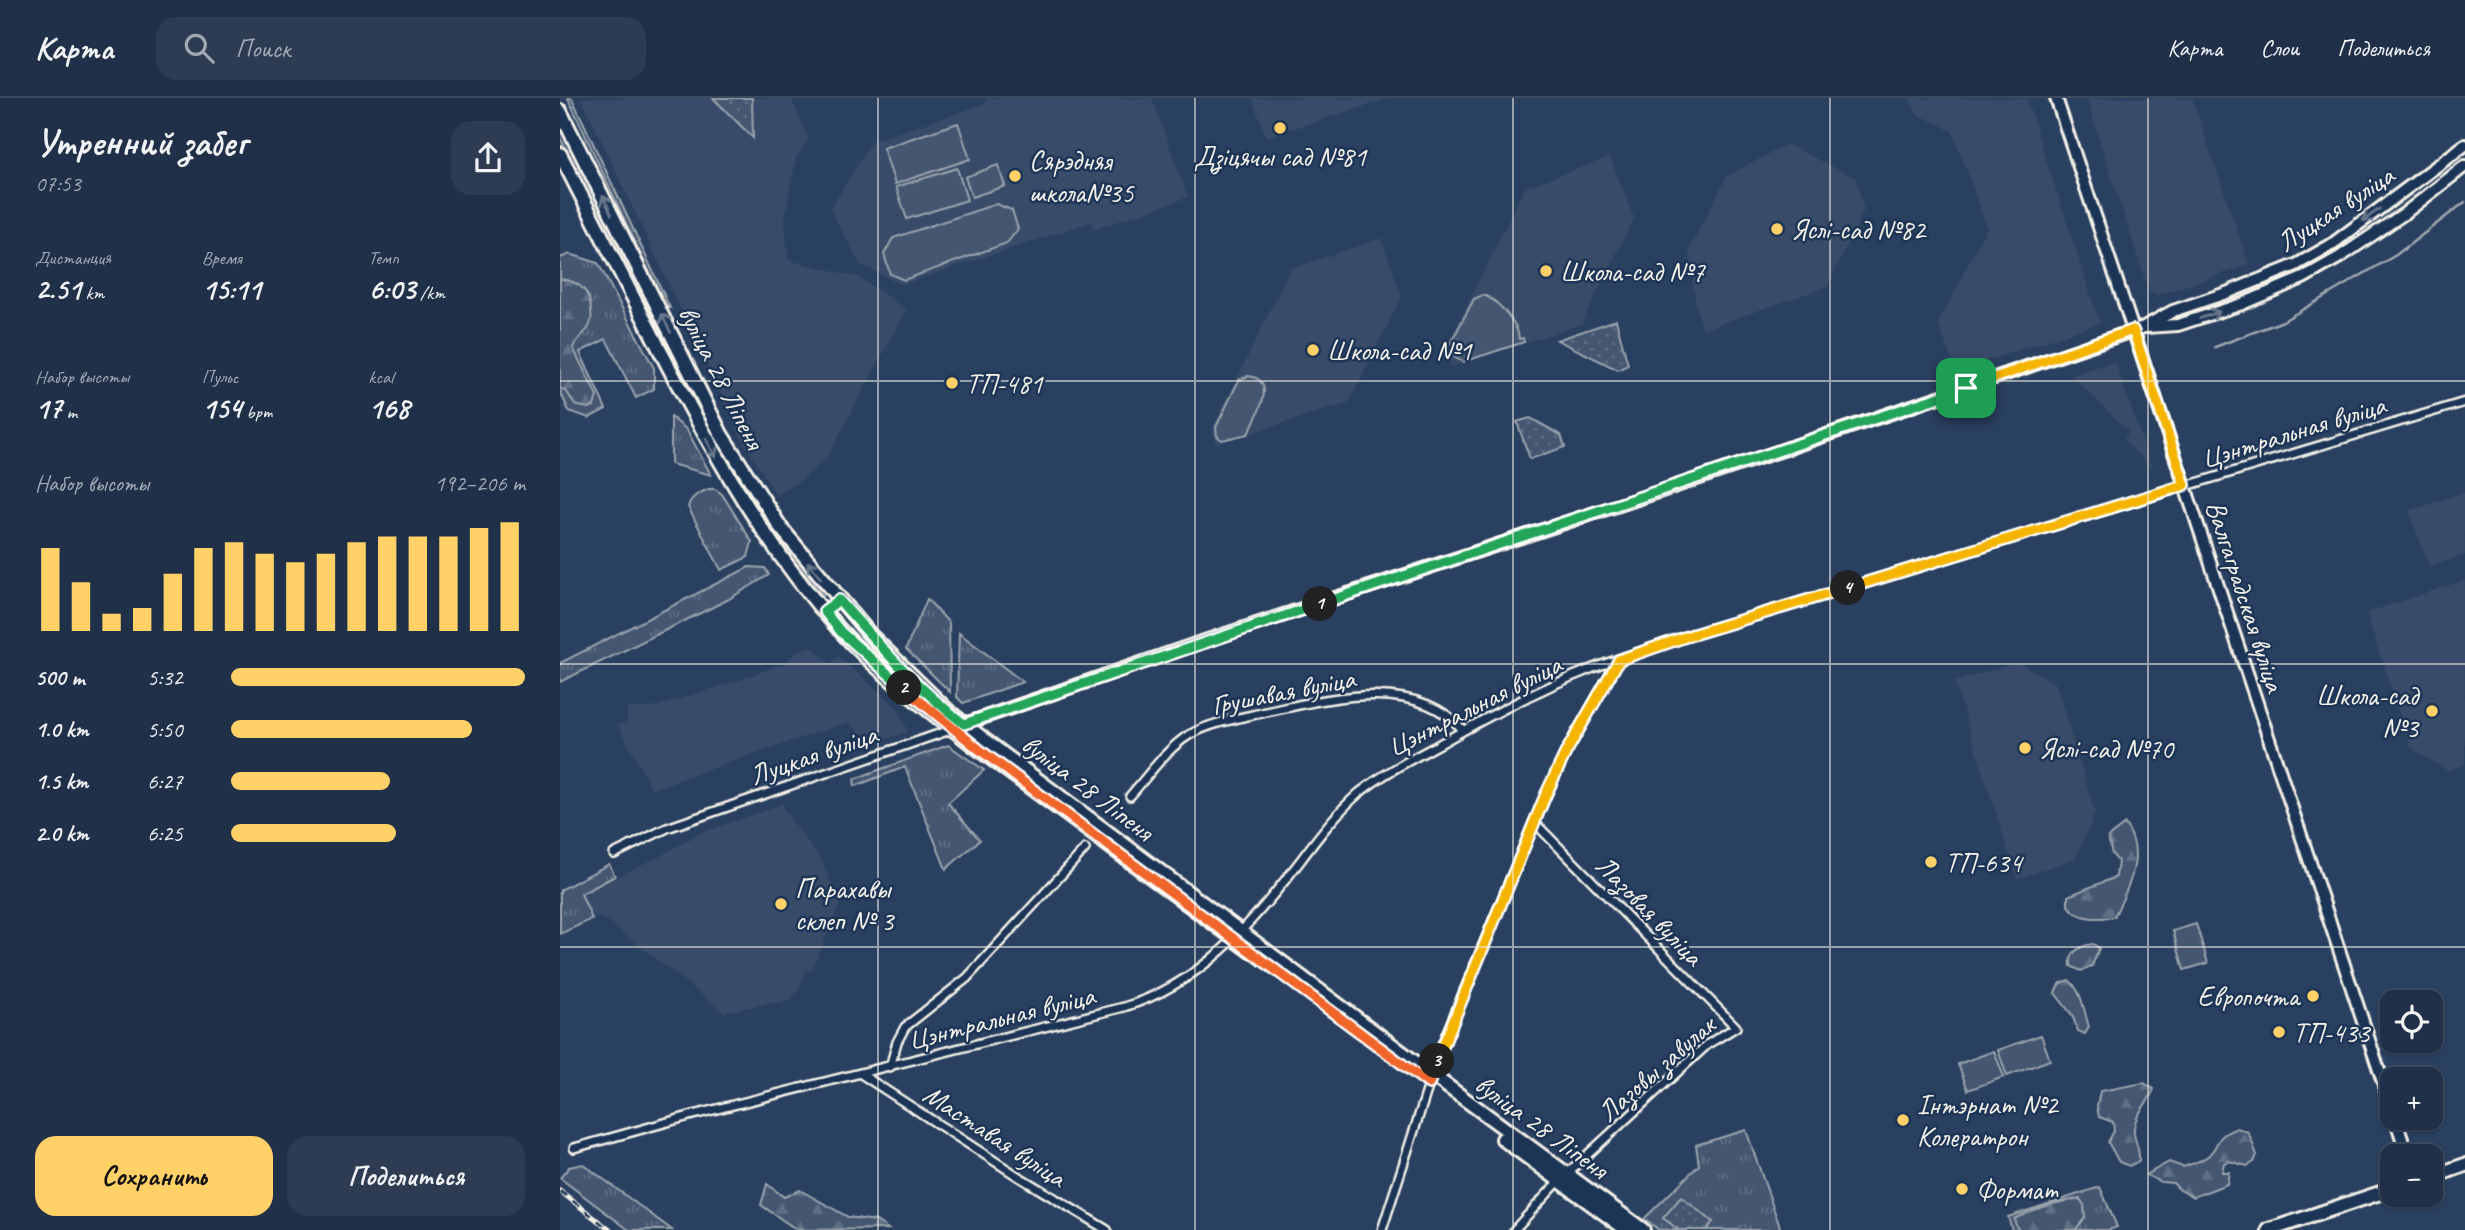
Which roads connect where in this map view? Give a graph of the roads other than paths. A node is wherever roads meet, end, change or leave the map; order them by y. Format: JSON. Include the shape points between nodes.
{"nodes":[{"id":1,"x":2056,"y":98,"type":"edge"},
{"id":2,"x":560,"y":111,"type":"edge"},
{"id":3,"x":2465,"y":145,"type":"edge"},
{"id":4,"x":560,"y":154,"type":"edge"},
{"id":5,"x":2439,"y":165,"type":"junction"},
{"id":6,"x":2465,"y":166,"type":"edge"},
{"id":7,"x":2449,"y":178,"type":"junction"},
{"id":8,"x":2138,"y":329,"type":"junction"},
{"id":9,"x":2465,"y":401,"type":"edge"},
{"id":10,"x":2185,"y":485,"type":"junction"},
{"id":11,"x":839,"y":600,"type":"junction"},
{"id":12,"x":824,"y":611,"type":"junction"},
{"id":13,"x":1619,"y":660,"type":"junction"},
{"id":14,"x":959,"y":727,"type":"junction"},
{"id":15,"x":1463,"y":730,"type":"junction"},
{"id":16,"x":1130,"y":796,"type":"dead end"},
{"id":17,"x":1534,"y":821,"type":"junction"},
{"id":18,"x":1085,"y":849,"type":"dead end"},
{"id":19,"x":614,"y":854,"type":"dead end"},
{"id":20,"x":1238,"y":935,"type":"junction"},
{"id":21,"x":1736,"y":1027,"type":"joint"},
{"id":22,"x":890,"y":1067,"type":"junction"},
{"id":23,"x":2380,"y":1073,"type":"edge"},
{"id":24,"x":861,"y":1074,"type":"junction"},
{"id":25,"x":1431,"y":1080,"type":"junction"},
{"id":26,"x":574,"y":1148,"type":"dead end"},
{"id":27,"x":2465,"y":1165,"type":"edge"},
{"id":28,"x":2443,"y":1173,"type":"edge"},
{"id":29,"x":1563,"y":1177,"type":"junction"},
{"id":30,"x":2380,"y":1193,"type":"edge"},
{"id":31,"x":1107,"y":1230,"type":"edge"},
{"id":32,"x":1382,"y":1230,"type":"edge"},
{"id":33,"x":1514,"y":1230,"type":"edge"},
{"id":34,"x":1627,"y":1230,"type":"edge"},
{"id":35,"x":1643,"y":1230,"type":"edge"},
{"id":36,"x":2269,"y":1230,"type":"edge"}],
"edges":[{"from":1,"to":8,"type":"main road","name":"Валгаградская вуліца"},
{"from":11,"to":2,"type":"main road","name":"вуліца 28 Ліпеня","one_way":true,"via":[[781,528],[720,434]]},
{"from":3,"to":5,"type":"main road","name":"Луцкая вуліца"},
{"from":4,"to":12,"type":"main road","name":"вуліца 28 Ліпеня","one_way":true,"via":[[718,460],[767,537]]},
{"from":5,"to":7,"type":"main road"},
{"from":5,"to":8,"type":"main road","name":"Луцкая вуліца","one_way":true,"via":[[2331,245]]},
{"from":6,"to":7,"type":"main road","name":"Луцкая вуліца"},
{"from":8,"to":7,"type":"main road","name":"Луцкая вуліца","one_way":true,"via":[[2178,325],[2303,278],[2362,243]]},
{"from":8,"to":10,"type":"main road","name":"Валгаградская вуліца"},
{"from":8,"to":14,"type":"main road","name":"Луцкая вуліца"},
{"from":9,"to":10,"type":"street","name":"Цэнтральная вуліца"},
{"from":10,"to":13,"type":"street","name":"Цэнтральная вуліца"},
{"from":10,"to":23,"type":"main road","name":"Валгаградская вуліца"},
{"from":11,"to":12,"type":"main road"},
{"from":11,"to":14,"type":"main road","name":"вуліца 28 Ліпеня"},
{"from":12,"to":14,"type":"main road","name":"вуліца 28 Ліпеня","via":[[875,663]]},
{"from":13,"to":15,"type":"street","name":"Цэнтральная вуліца","via":[[1554,684]]},
{"from":13,"to":17,"type":"street","via":[[1566,752]]},
{"from":14,"to":19,"type":"street","name":"Луцкая вуліца","via":[[667,828]]},
{"from":14,"to":20,"type":"main road","name":"вуліца 28 Ліпеня"},
{"from":15,"to":16,"type":"street","name":"Грушавая вуліца","via":[[1440,710],[1398,698],[1354,695],[1304,704],[1223,722],[1189,735]]},
{"from":15,"to":20,"type":"street","name":"Цэнтральная вуліца","via":[[1357,795]]},
{"from":17,"to":21,"type":"street","name":"Лазовая вуліца"},
{"from":17,"to":25,"type":"street"},
{"from":18,"to":22,"type":"street","via":[[967,978],[905,1027]]},
{"from":20,"to":22,"type":"street","name":"Цэнтральная вуліца","via":[[1188,977],[1151,998]]},
{"from":20,"to":25,"type":"main road","name":"вуліца 28 Ліпеня"},
{"from":21,"to":29,"type":"street","name":"Лазовы завулак","via":[[1708,1044]]},
{"from":22,"to":24,"type":"street","name":"Цэнтральная вуліца"},
{"from":24,"to":26,"type":"street","name":"Цэнтральная вуліца"},
{"from":24,"to":31,"type":"street","name":"Маставая вуліца"},
{"from":25,"to":29,"type":"main road","name":"вуліца 28 Ліпеня"},
{"from":25,"to":32,"type":"street"},
{"from":27,"to":28,"type":"main road"},
{"from":29,"to":33,"type":"street","name":"Лазовы завулак"},
{"from":29,"to":34,"type":"main road","name":"вуліца 28 Ліпеня"},
{"from":29,"to":35,"type":"main road","name":"вуліца 28 Ліпеня"},
{"from":30,"to":36,"type":"main road"}]}
